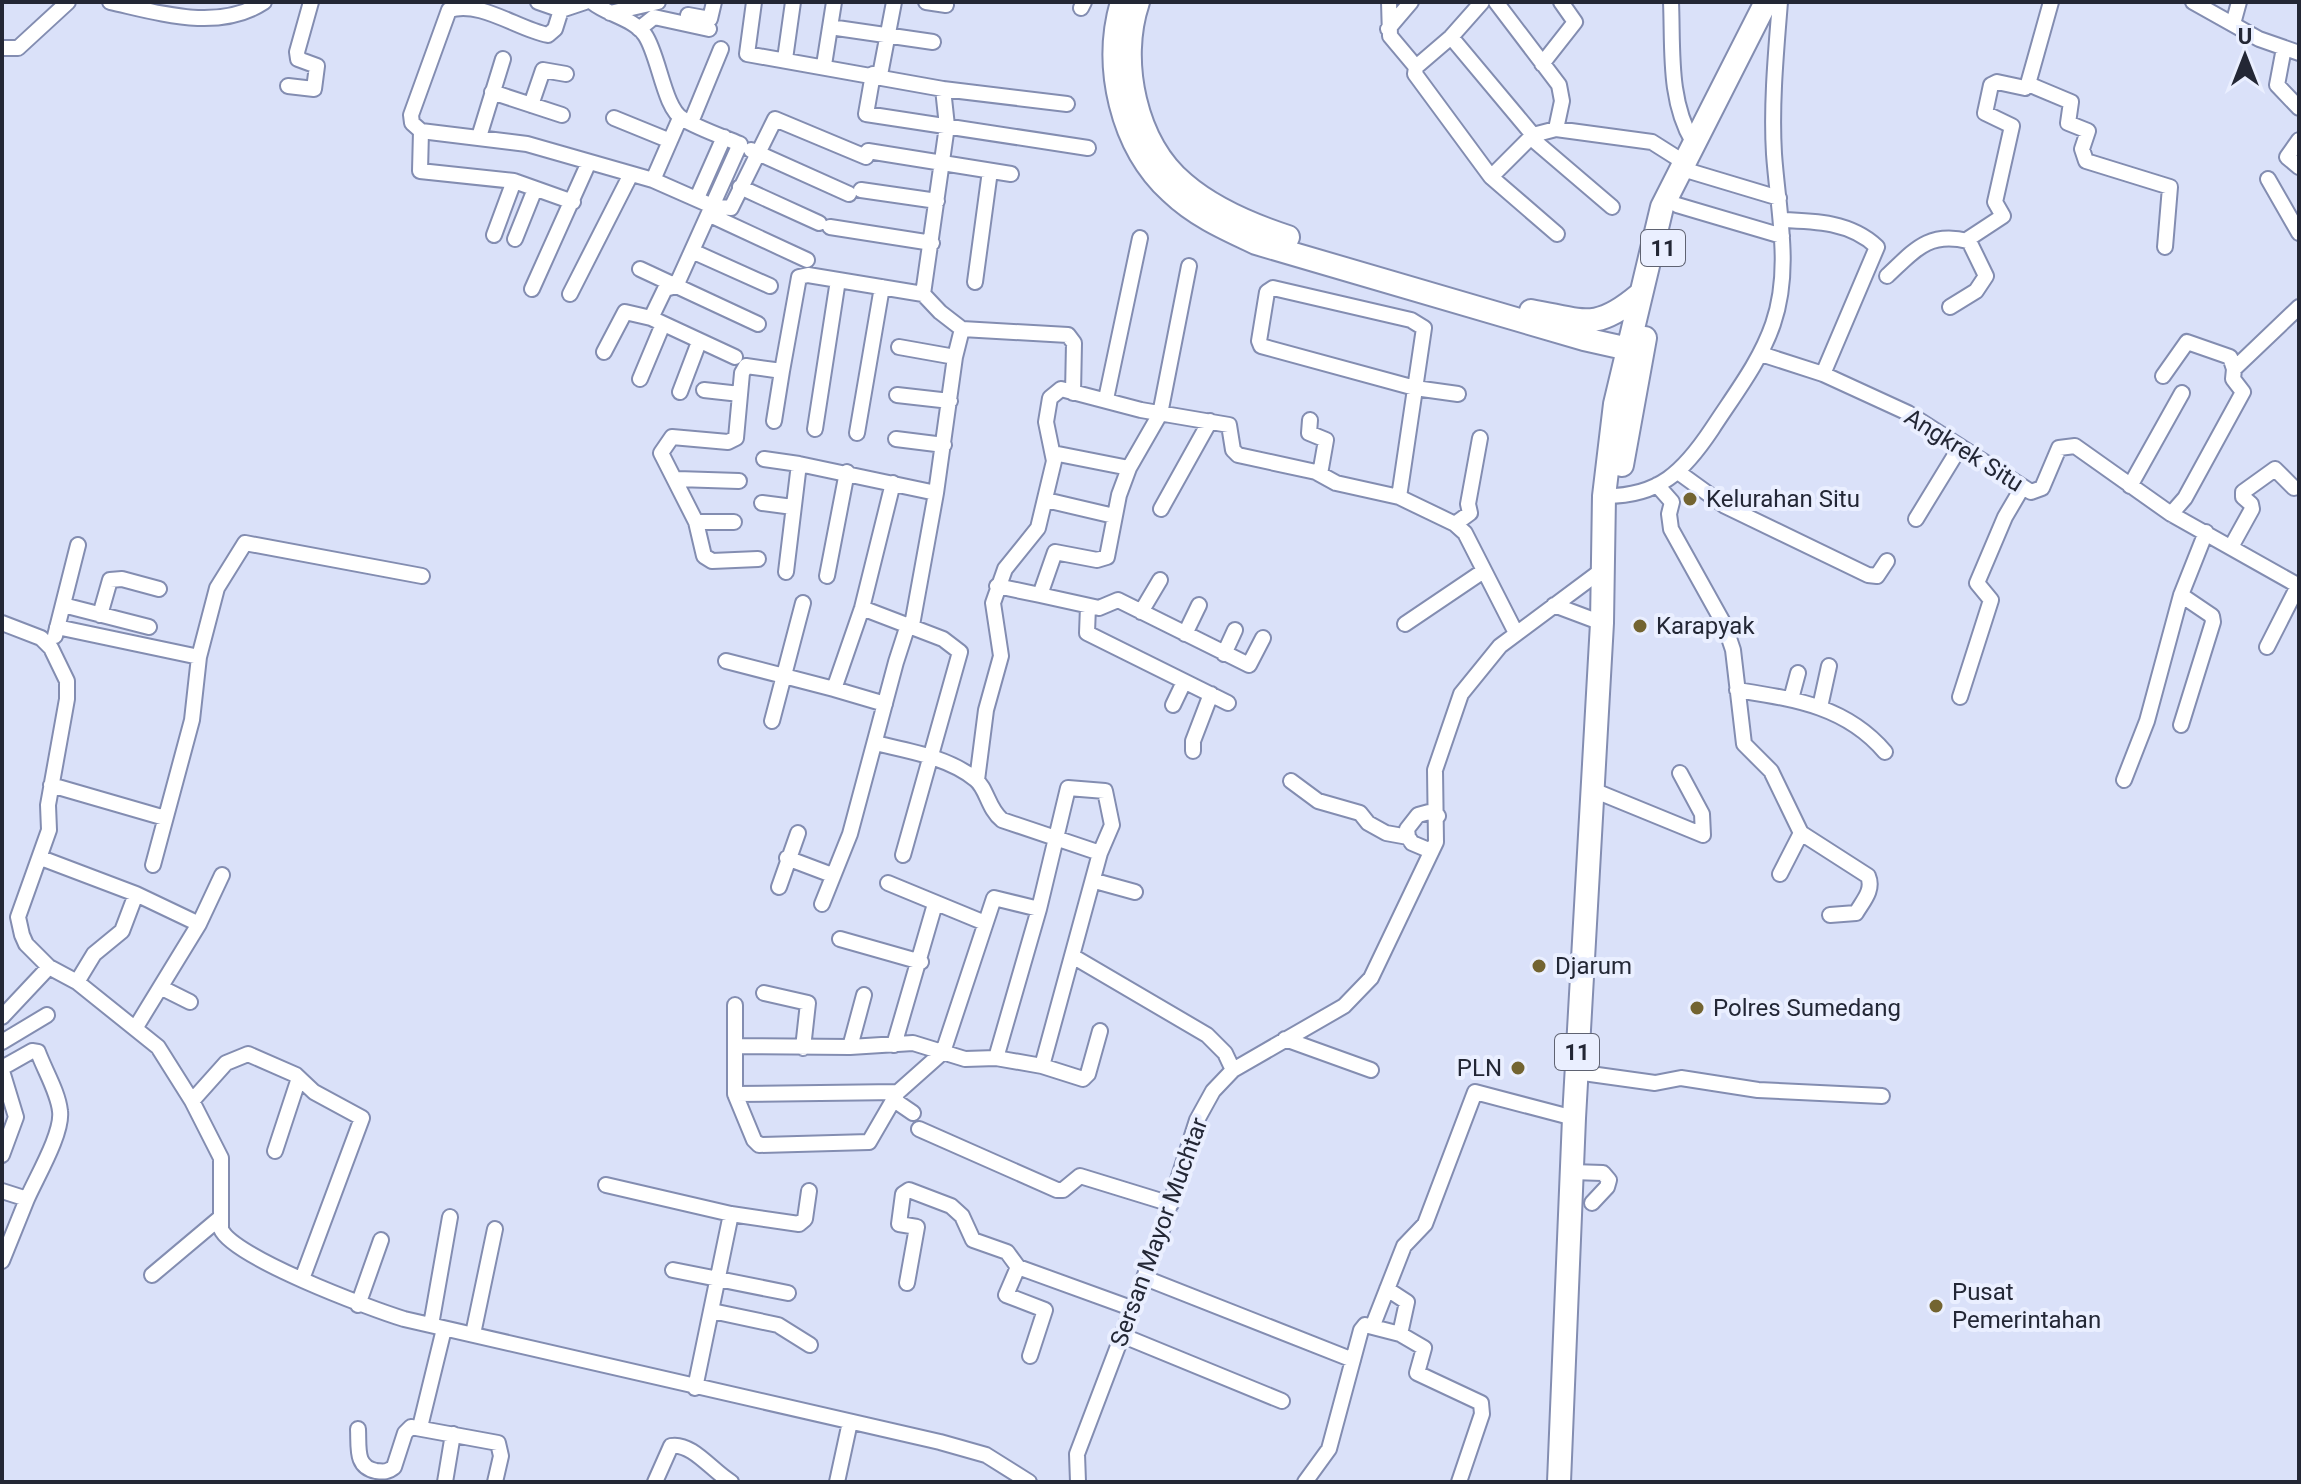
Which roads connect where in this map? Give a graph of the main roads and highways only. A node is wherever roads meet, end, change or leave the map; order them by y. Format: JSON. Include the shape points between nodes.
{"nodes":[{"id":1,"x":1122,"y":2,"type":"edge"},
{"id":2,"x":1138,"y":2,"type":"edge"},
{"id":3,"x":1766,"y":2,"type":"edge"},
{"id":4,"x":1688,"y":160,"type":"junction"},
{"id":5,"x":1639,"y":295,"type":"junction"},
{"id":6,"x":1531,"y":311,"type":"junction"},
{"id":7,"x":1584,"y":339,"type":"junction"},
{"id":8,"x":1635,"y":346,"type":"junction"},
{"id":9,"x":1615,"y":404,"type":"junction"},
{"id":10,"x":1610,"y":496,"type":"junction"},
{"id":11,"x":1559,"y":1482,"type":"edge"}],
"edges":[{"from":1,"to":7,"type":"highway","via":[[1115,71],[1129,132],[1169,191],[1207,220],[1256,243]]},
{"from":2,"to":6,"type":"highway","via":[[1130,38],[1134,96],[1159,153],[1182,183],[1216,207],[1263,229]]},
{"from":3,"to":4,"type":"highway","number":"11"},
{"from":4,"to":5,"type":"highway","number":"11","via":[[1662,207]]},
{"from":4,"to":8,"type":"highway","number":"11"},
{"from":5,"to":6,"type":"highway","via":[[1615,316],[1594,321]]},
{"from":5,"to":8,"type":"highway","number":"11"},
{"from":6,"to":8,"type":"highway"},
{"from":7,"to":8,"type":"highway"},
{"from":7,"to":9,"type":"highway","via":[[1605,355],[1612,369]]},
{"from":8,"to":9,"type":"highway","number":"11"},
{"from":8,"to":10,"type":"highway","number":"11"},
{"from":9,"to":10,"type":"highway","number":"11"},
{"from":10,"to":11,"type":"highway","number":"11","via":[[1603,544]]}]}
